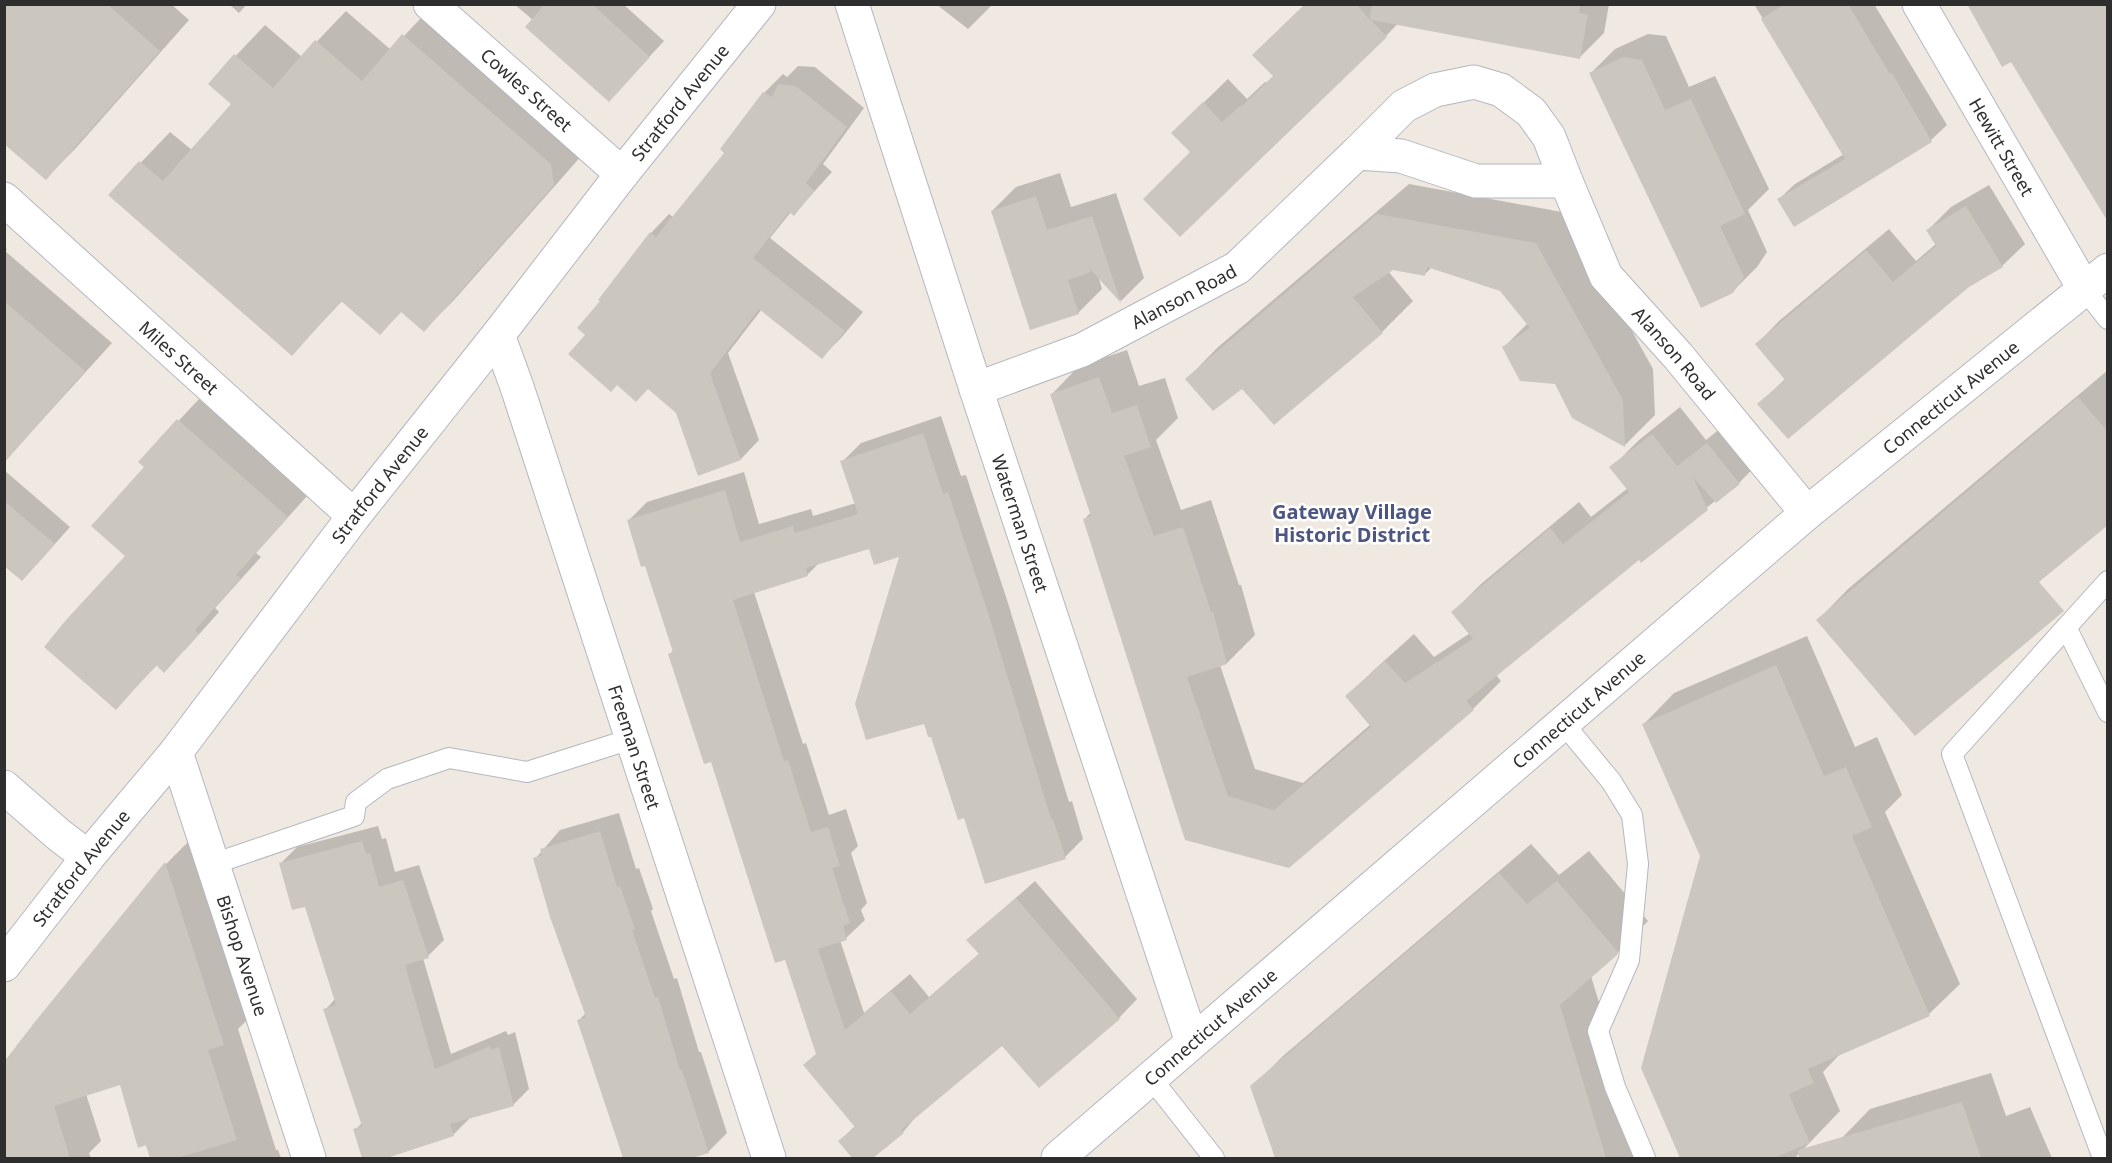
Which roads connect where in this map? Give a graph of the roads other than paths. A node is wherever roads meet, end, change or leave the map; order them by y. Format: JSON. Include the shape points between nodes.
{"nodes":[{"id":1,"x":430,"y":4,"type":"edge"},
{"id":2,"x":759,"y":4,"type":"edge"},
{"id":3,"x":852,"y":4,"type":"edge"},
{"id":4,"x":1919,"y":4,"type":"edge"},
{"id":5,"x":1357,"y":153,"type":"junction"},
{"id":6,"x":622,"y":174,"type":"junction"},
{"id":7,"x":1566,"y":181,"type":"junction"},
{"id":8,"x":4,"y":199,"type":"edge"},
{"id":9,"x":2096,"y":280,"type":"edge"},
{"id":10,"x":2108,"y":319,"type":"edge"},
{"id":11,"x":498,"y":335,"type":"junction"},
{"id":12,"x":976,"y":389,"type":"junction"},
{"id":13,"x":1807,"y":513,"type":"junction"},
{"id":14,"x":354,"y":516,"type":"junction"},
{"id":15,"x":2108,"y":581,"type":"edge"},
{"id":16,"x":2066,"y":627,"type":"junction"},
{"id":17,"x":2108,"y":712,"type":"edge"},
{"id":18,"x":1563,"y":723,"type":"junction"},
{"id":19,"x":631,"y":739,"type":"junction"},
{"id":20,"x":177,"y":752,"type":"junction"},
{"id":21,"x":4,"y":787,"type":"edge"},
{"id":22,"x":88,"y":857,"type":"junction"},
{"id":23,"x":213,"y":864,"type":"junction"},
{"id":24,"x":4,"y":965,"type":"edge"},
{"id":25,"x":1192,"y":1042,"type":"junction"},
{"id":26,"x":1151,"y":1078,"type":"junction"},
{"id":27,"x":309,"y":1158,"type":"edge"},
{"id":28,"x":770,"y":1158,"type":"edge"},
{"id":29,"x":1058,"y":1158,"type":"edge"},
{"id":30,"x":1214,"y":1158,"type":"edge"},
{"id":31,"x":1645,"y":1158,"type":"edge"},
{"id":32,"x":2103,"y":1158,"type":"edge"}],
"edges":[{"from":1,"to":6,"type":"street","name":"Cowles Street"},
{"from":2,"to":6,"type":"street","name":"Stratford Avenue"},
{"from":3,"to":12,"type":"street","name":"Waterman Street"},
{"from":4,"to":9,"type":"street","name":"Hewitt Street"},
{"from":5,"to":7,"type":"street","via":[[1401,156],[1476,181]]},
{"from":5,"to":7,"type":"street","name":"Alanson Road","via":[[1404,106],[1435,90],[1474,82],[1501,90],[1531,112],[1549,137]]},
{"from":5,"to":12,"type":"street","name":"Alanson Road","via":[[1237,268],[1083,350]]},
{"from":6,"to":11,"type":"street","name":"Stratford Avenue"},
{"from":7,"to":13,"type":"street","name":"Alanson Road","via":[[1606,276],[1678,356]]},
{"from":8,"to":14,"type":"street","name":"Miles Street"},
{"from":9,"to":10,"type":"lane"},
{"from":9,"to":13,"type":"street","name":"Connecticut Avenue"},
{"from":11,"to":14,"type":"street","name":"Stratford Avenue"},
{"from":11,"to":19,"type":"street","name":"Freeman Street"},
{"from":12,"to":25,"type":"street","name":"Waterman Street"},
{"from":13,"to":18,"type":"street","name":"Connecticut Avenue"},
{"from":14,"to":20,"type":"street","name":"Stratford Avenue"},
{"from":15,"to":16,"type":"lane"},
{"from":16,"to":17,"type":"lane"},
{"from":16,"to":32,"type":"lane","via":[[1952,754]]},
{"from":18,"to":25,"type":"street","name":"Connecticut Avenue"},
{"from":18,"to":31,"type":"lane","via":[[1611,781],[1632,815],[1638,864],[1629,960],[1598,1031],[1615,1087]]},
{"from":19,"to":23,"type":"lane","via":[[527,772],[449,758],[387,779],[356,802],[354,816]]},
{"from":19,"to":28,"type":"street","name":"Freeman Street"},
{"from":20,"to":22,"type":"street","name":"Stratford Avenue"},
{"from":20,"to":23,"type":"street","name":"Bishop Avenue"},
{"from":21,"to":22,"type":"street"},
{"from":22,"to":24,"type":"street","name":"Stratford Avenue"},
{"from":23,"to":27,"type":"street","name":"Bishop Avenue"},
{"from":25,"to":26,"type":"street","name":"Connecticut Avenue"},
{"from":26,"to":29,"type":"street","name":"Connecticut Avenue"},
{"from":26,"to":30,"type":"lane"}]}
